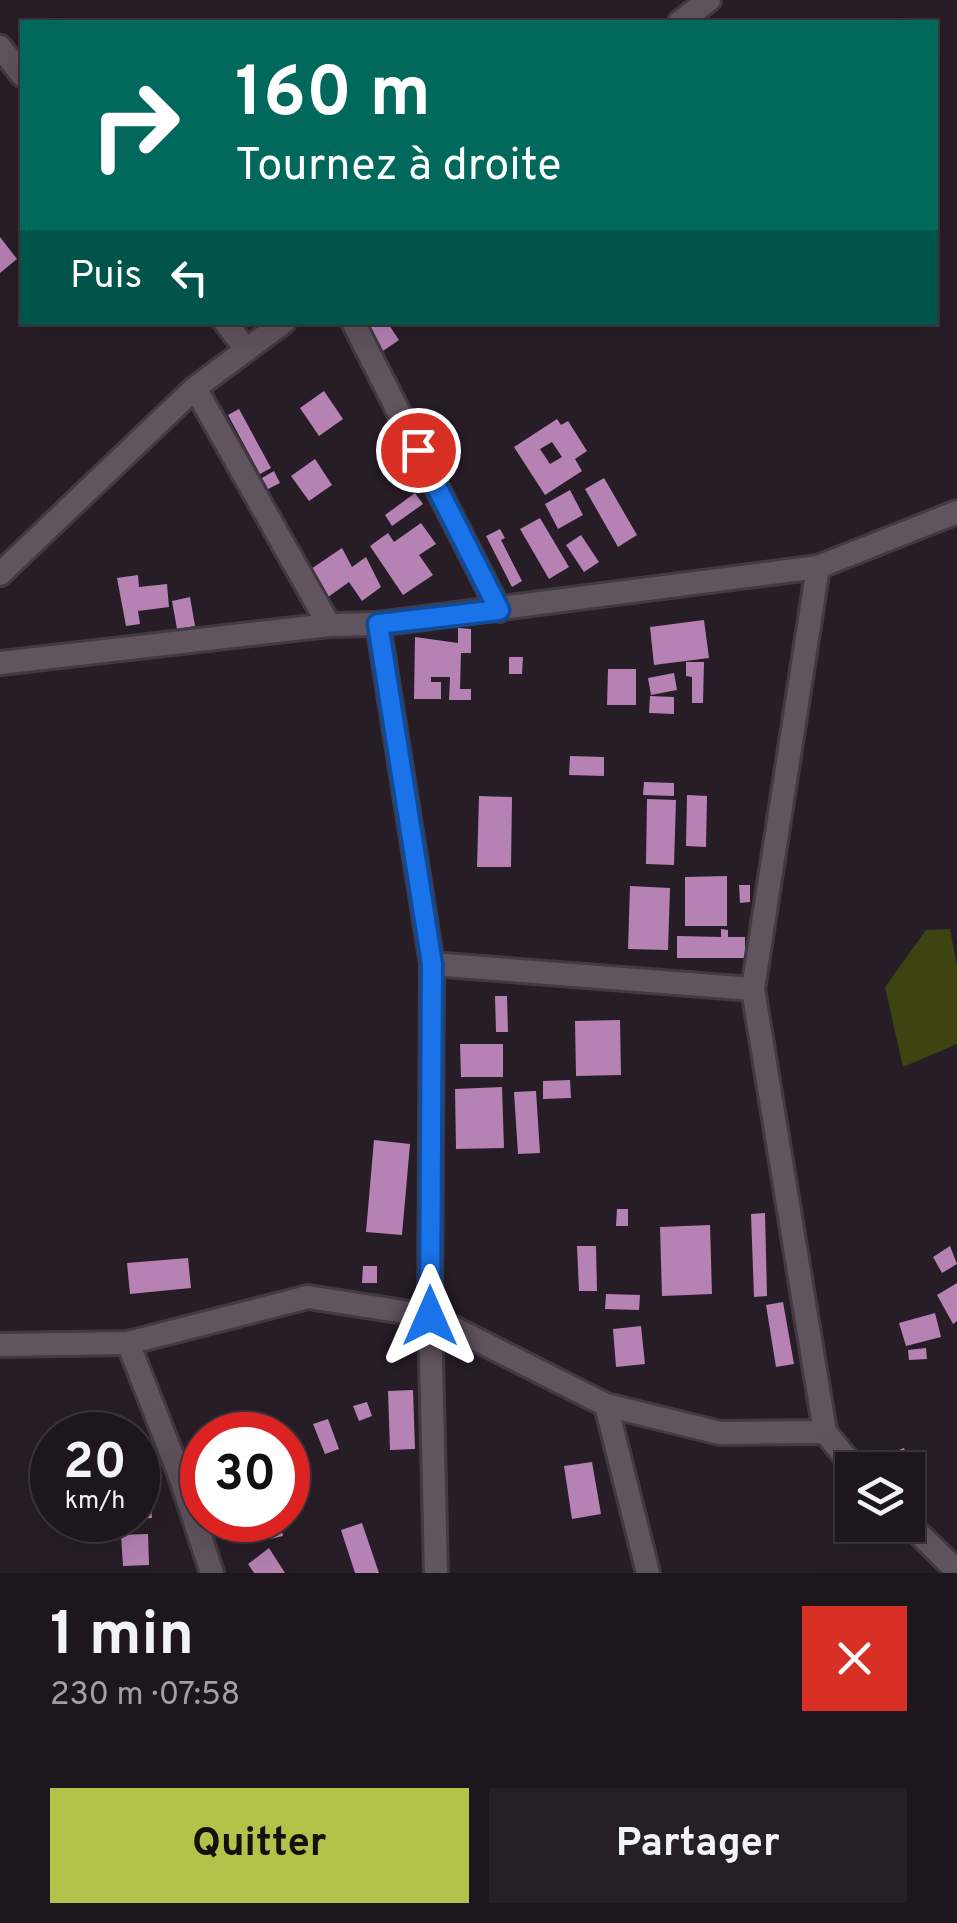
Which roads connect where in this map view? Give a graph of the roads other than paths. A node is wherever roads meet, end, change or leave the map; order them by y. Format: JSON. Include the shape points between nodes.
{"nodes":[{"id":1,"x":709,"y":0,"type":"edge"},
{"id":2,"x":683,"y":20,"type":"edge"},
{"id":3,"x":0,"y":47,"type":"edge"},
{"id":4,"x":20,"y":72,"type":"edge"},
{"id":5,"x":227,"y":325,"type":"edge"},
{"id":6,"x":280,"y":325,"type":"edge"},
{"id":7,"x":355,"y":325,"type":"edge"},
{"id":8,"x":246,"y":348,"type":"junction"},
{"id":9,"x":195,"y":388,"type":"junction"},
{"id":10,"x":957,"y":512,"type":"edge"},
{"id":11,"x":818,"y":568,"type":"junction"},
{"id":12,"x":0,"y":574,"type":"edge"},
{"id":13,"x":499,"y":610,"type":"junction"},
{"id":14,"x":378,"y":624,"type":"junction"},
{"id":15,"x":329,"y":625,"type":"junction"},
{"id":16,"x":0,"y":663,"type":"edge"},
{"id":17,"x":432,"y":964,"type":"junction"},
{"id":18,"x":753,"y":989,"type":"junction"},
{"id":19,"x":430,"y":1316,"type":"junction"},
{"id":20,"x":128,"y":1343,"type":"junction"},
{"id":21,"x":0,"y":1344,"type":"edge"},
{"id":22,"x":606,"y":1405,"type":"junction"},
{"id":23,"x":825,"y":1432,"type":"junction"},
{"id":24,"x":841,"y":1452,"type":"edge"},
{"id":25,"x":925,"y":1540,"type":"edge"},
{"id":26,"x":957,"y":1571,"type":"edge"},
{"id":27,"x":212,"y":1573,"type":"edge"},
{"id":28,"x":436,"y":1573,"type":"edge"},
{"id":29,"x":648,"y":1573,"type":"edge"}],
"edges":[{"from":1,"to":2,"type":"street"},
{"from":3,"to":4,"type":"street"},
{"from":5,"to":8,"type":"street"},
{"from":6,"to":8,"type":"street"},
{"from":7,"to":13,"type":"street"},
{"from":8,"to":9,"type":"street"},
{"from":9,"to":12,"type":"street"},
{"from":9,"to":15,"type":"street"},
{"from":10,"to":11,"type":"street"},
{"from":11,"to":13,"type":"street"},
{"from":11,"to":18,"type":"street"},
{"from":13,"to":14,"type":"street"},
{"from":14,"to":15,"type":"street"},
{"from":14,"to":17,"type":"street"},
{"from":15,"to":16,"type":"street"},
{"from":17,"to":18,"type":"street"},
{"from":17,"to":19,"type":"street"},
{"from":18,"to":23,"type":"street"},
{"from":19,"to":20,"type":"street","via":[[308,1298]]},
{"from":19,"to":22,"type":"street"},
{"from":19,"to":28,"type":"street"},
{"from":20,"to":21,"type":"street"},
{"from":20,"to":27,"type":"street"},
{"from":22,"to":23,"type":"street","via":[[720,1433]]},
{"from":22,"to":29,"type":"street"},
{"from":23,"to":24,"type":"street"},
{"from":25,"to":26,"type":"street"}]}
